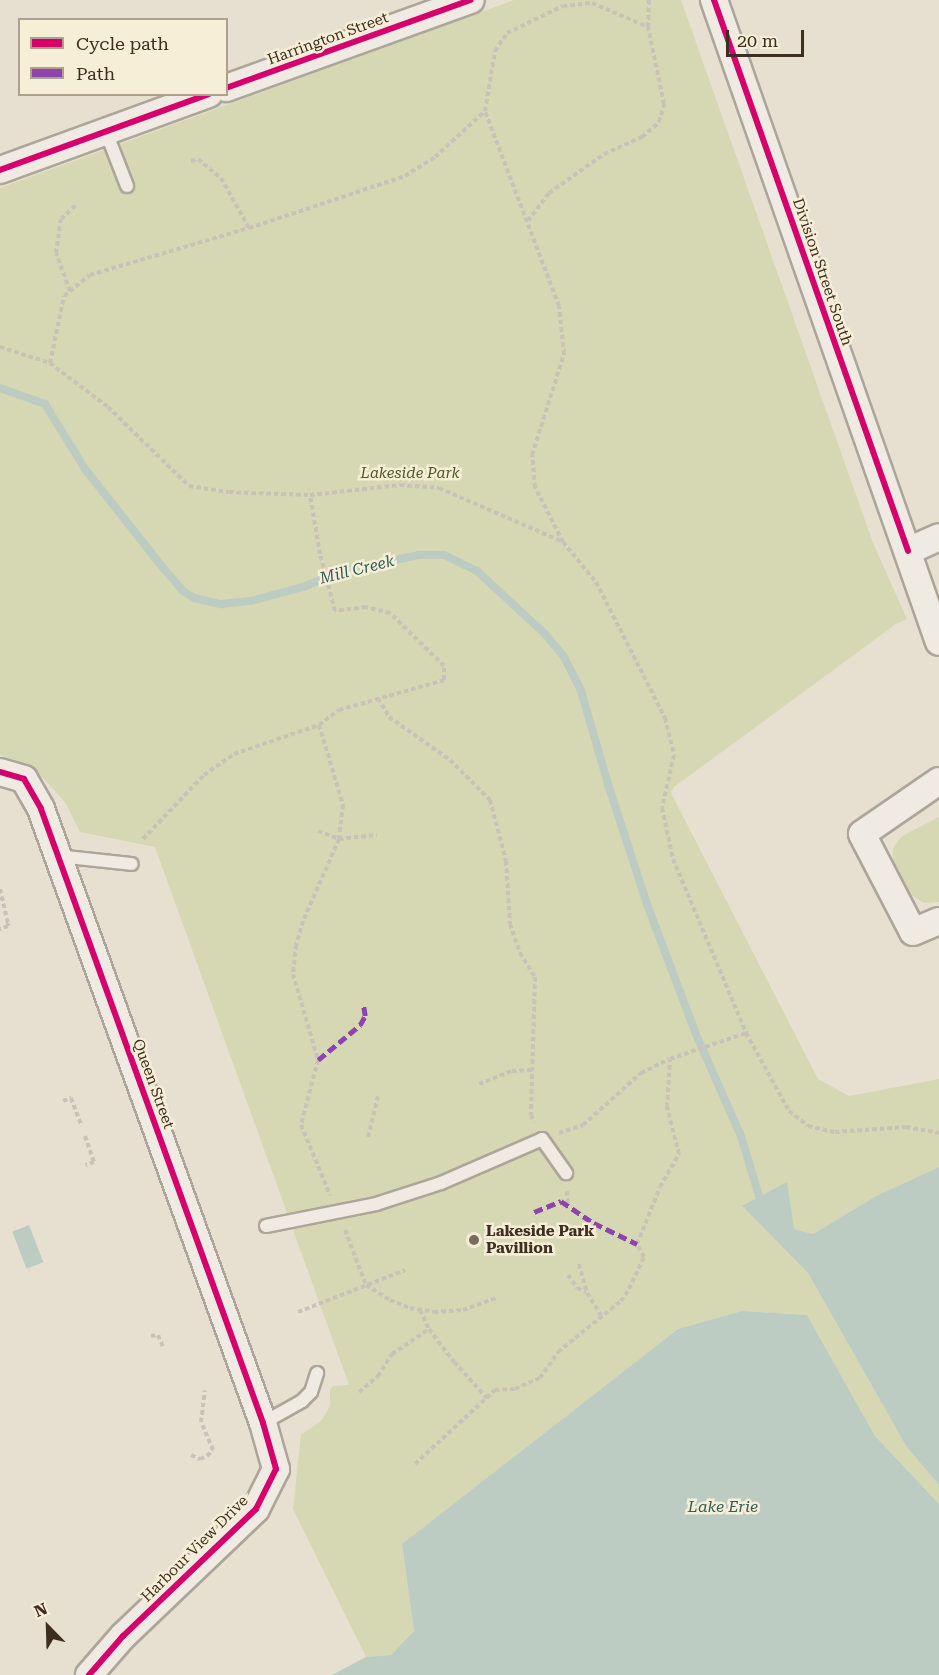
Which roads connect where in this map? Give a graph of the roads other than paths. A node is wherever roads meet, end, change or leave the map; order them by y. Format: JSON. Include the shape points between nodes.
{"nodes":[{"id":1,"x":471,"y":0,"type":"edge"},
{"id":2,"x":714,"y":0,"type":"edge"},
{"id":3,"x":228,"y":87,"type":"edge"},
{"id":4,"x":204,"y":96,"type":"edge"},
{"id":5,"x":106,"y":132,"type":"junction"},
{"id":6,"x":0,"y":170,"type":"edge"},
{"id":7,"x":127,"y":186,"type":"dead end"},
{"id":8,"x":939,"y":537,"type":"edge"},
{"id":9,"x":908,"y":551,"type":"junction"},
{"id":10,"x":939,"y":642,"type":"edge"},
{"id":11,"x":0,"y":772,"type":"edge"},
{"id":12,"x":939,"y":781,"type":"edge"},
{"id":13,"x":58,"y":856,"type":"junction"},
{"id":14,"x":132,"y":864,"type":"dead end"},
{"id":15,"x":939,"y":921,"type":"edge"},
{"id":16,"x":566,"y":1173,"type":"dead end"},
{"id":17,"x":266,"y":1226,"type":"dead end"},
{"id":18,"x":317,"y":1373,"type":"dead end"},
{"id":19,"x":264,"y":1423,"type":"junction"},
{"id":20,"x":89,"y":1675,"type":"edge"}],
"edges":[{"from":1,"to":3,"type":"street","name":"Harrington Street"},
{"from":2,"to":9,"type":"street","name":"Division Street South"},
{"from":4,"to":5,"type":"street"},
{"from":5,"to":6,"type":"street"},
{"from":5,"to":7,"type":"lane"},
{"from":8,"to":9,"type":"street"},
{"from":9,"to":10,"type":"street","name":"Division Street South"},
{"from":11,"to":13,"type":"street","name":"Queen Street","via":[[24,779],[41,809]]},
{"from":12,"to":15,"type":"street","via":[[862,834],[913,932]]},
{"from":13,"to":14,"type":"lane"},
{"from":13,"to":19,"type":"street","name":"Queen Street"},
{"from":16,"to":17,"type":"lane","via":[[542,1139],[441,1183],[376,1204]]},
{"from":18,"to":19,"type":"lane","via":[[302,1401]]},
{"from":19,"to":20,"type":"street","name":"Harbour View Drive","via":[[276,1469],[256,1509],[123,1636]]}]}
